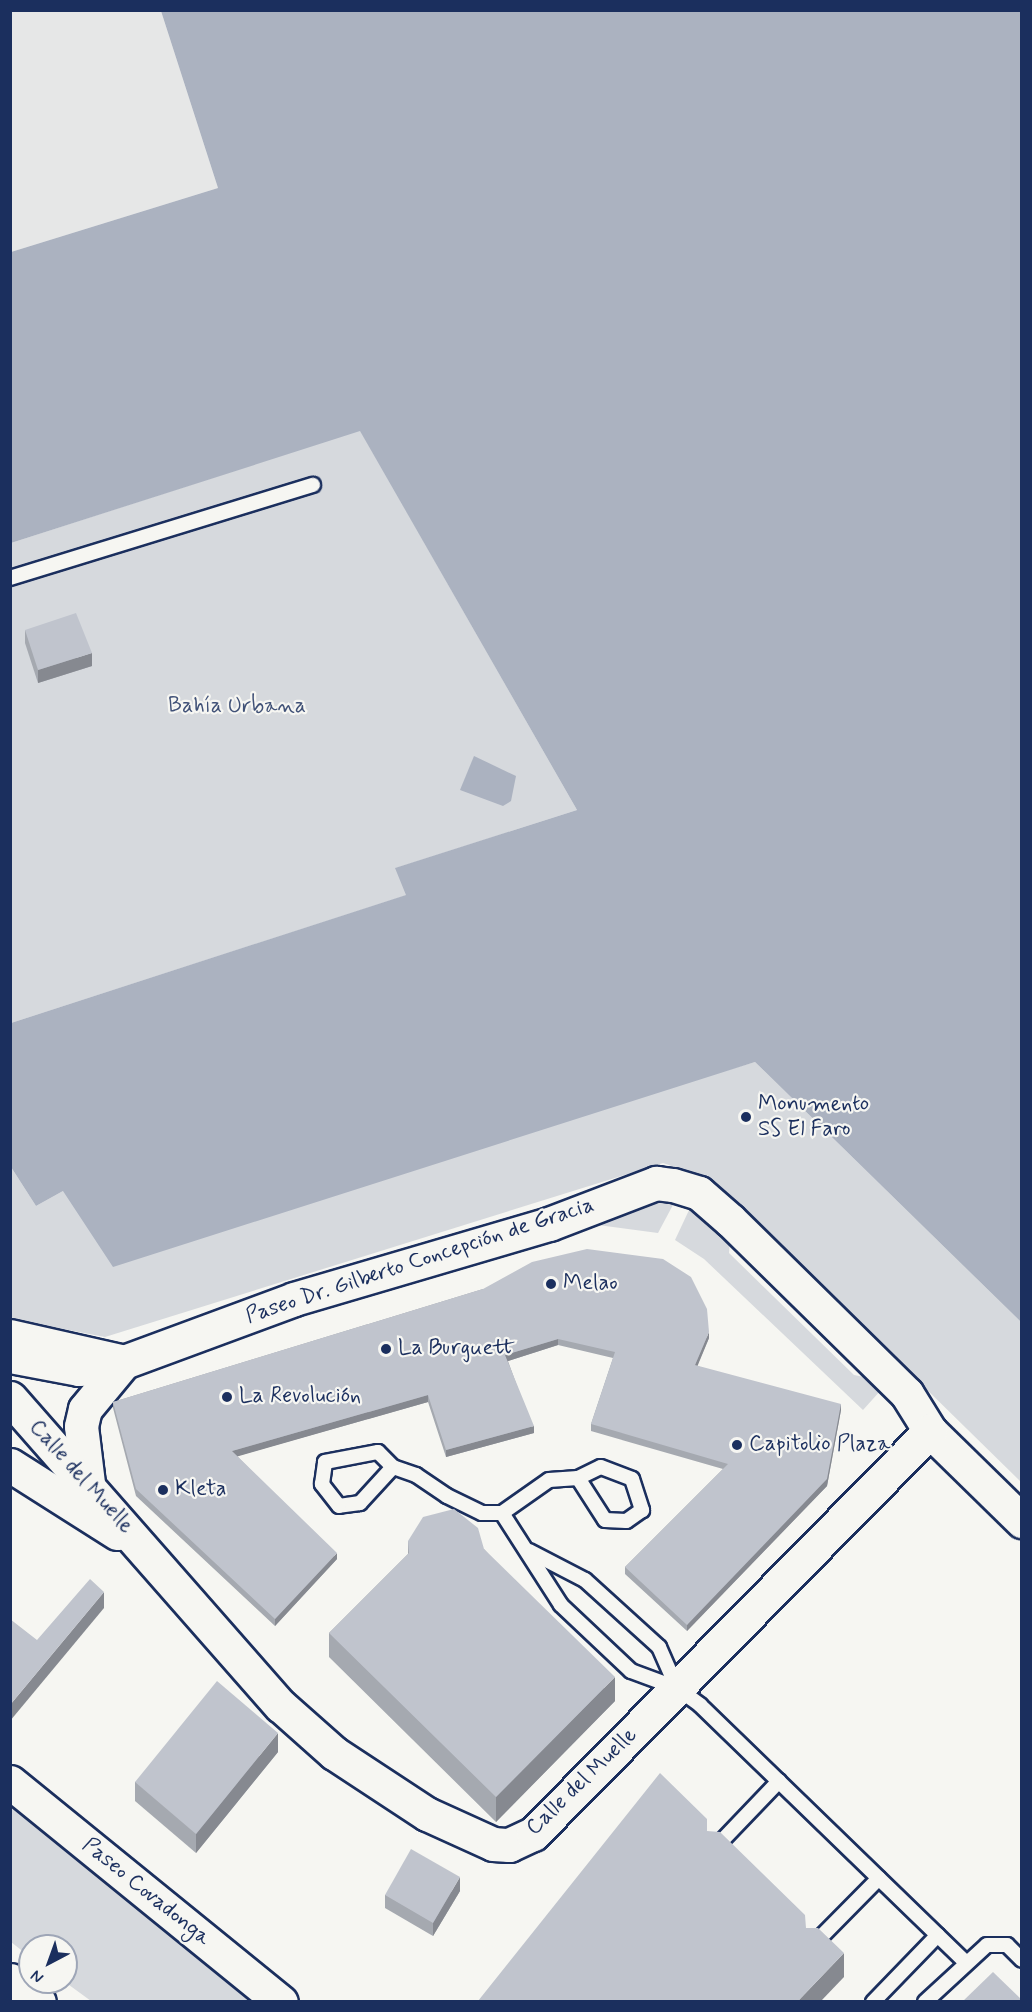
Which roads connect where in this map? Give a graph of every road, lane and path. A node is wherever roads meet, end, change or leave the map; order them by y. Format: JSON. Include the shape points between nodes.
{"nodes":[{"id":1,"x":313,"y":485,"type":"dead end"},
{"id":2,"x":10,"y":578,"type":"edge"},
{"id":3,"x":10,"y":1336,"type":"edge"},
{"id":4,"x":10,"y":1360,"type":"edge"},
{"id":5,"x":124,"y":1362,"type":"junction"},
{"id":6,"x":10,"y":1398,"type":"edge"},
{"id":7,"x":930,"y":1431,"type":"junction"},
{"id":8,"x":10,"y":1465,"type":"edge"},
{"id":9,"x":393,"y":1467,"type":"junction"},
{"id":10,"x":578,"y":1478,"type":"junction"},
{"id":11,"x":88,"y":1483,"type":"junction"},
{"id":12,"x":502,"y":1513,"type":"junction"},
{"id":13,"x":1022,"y":1521,"type":"edge"},
{"id":14,"x":529,"y":1551,"type":"junction"},
{"id":15,"x":150,"y":1556,"type":"junction"},
{"id":16,"x":677,"y":1688,"type":"junction"},
{"id":17,"x":779,"y":1781,"type":"junction"},
{"id":18,"x":10,"y":1782,"type":"edge"},
{"id":19,"x":714,"y":1850,"type":"edge"},
{"id":20,"x":879,"y":1878,"type":"junction"},
{"id":21,"x":938,"y":1935,"type":"junction"},
{"id":22,"x":812,"y":1946,"type":"edge"},
{"id":23,"x":1022,"y":1960,"type":"edge"},
{"id":24,"x":964,"y":1961,"type":"junction"},
{"id":25,"x":10,"y":1980,"type":"edge"},
{"id":26,"x":39,"y":2001,"type":"edge"},
{"id":27,"x":281,"y":2001,"type":"edge"},
{"id":28,"x":873,"y":2001,"type":"edge"},
{"id":29,"x":925,"y":2001,"type":"edge"}],
"edges":[{"from":1,"to":2,"type":"lane"},
{"from":3,"to":5,"type":"main road"},
{"from":4,"to":5,"type":"street","via":[[79,1373],[102,1372]]},
{"from":5,"to":7,"type":"main road","name":"Paseo Dr. Gilberto Concepción de Gracia","via":[[294,1299],[549,1224],[656,1184],[699,1193],[730,1220],[907,1394]]},
{"from":5,"to":11,"type":"main road","via":[[85,1409],[81,1426]]},
{"from":6,"to":11,"type":"main road","name":"Calle del Muelle"},
{"from":7,"to":13,"type":"main road","name":"Paseo Dr. Gilberto Concepción de Gracia"},
{"from":7,"to":16,"type":"main road","name":"Calle del Muelle"},
{"from":8,"to":15,"type":"main road","name":"Calle del Muelle"},
{"from":9,"to":9,"type":"lane","via":[[378,1452],[361,1451],[325,1462],[322,1484],[339,1506],[360,1503]]},
{"from":9,"to":12,"type":"lane","via":[[482,1513]]},
{"from":10,"to":10,"type":"lane","via":[[605,1520],[626,1521],[642,1510],[632,1479],[601,1467]]},
{"from":10,"to":12,"type":"lane","via":[[549,1480]]},
{"from":11,"to":15,"type":"main road","name":"Calle del Muelle"},
{"from":12,"to":14,"type":"lane"},
{"from":14,"to":16,"type":"lane","via":[[585,1580],[659,1647]]},
{"from":14,"to":16,"type":"lane","via":[[561,1605],[631,1671]]},
{"from":15,"to":16,"type":"main road","name":"Calle del Muelle","via":[[281,1706],[334,1753],[427,1814],[493,1845],[509,1845],[533,1834]]},
{"from":16,"to":17,"type":"lane"},
{"from":17,"to":19,"type":"lane"},
{"from":17,"to":20,"type":"lane"},
{"from":18,"to":27,"type":"main road","name":"Paseo Covadonga"},
{"from":20,"to":21,"type":"lane"},
{"from":20,"to":22,"type":"lane"},
{"from":21,"to":24,"type":"lane"},
{"from":21,"to":28,"type":"lane"},
{"from":23,"to":24,"type":"lane","via":[[1007,1945],[987,1945]]},
{"from":24,"to":29,"type":"lane"},
{"from":25,"to":26,"type":"main road"}]}
